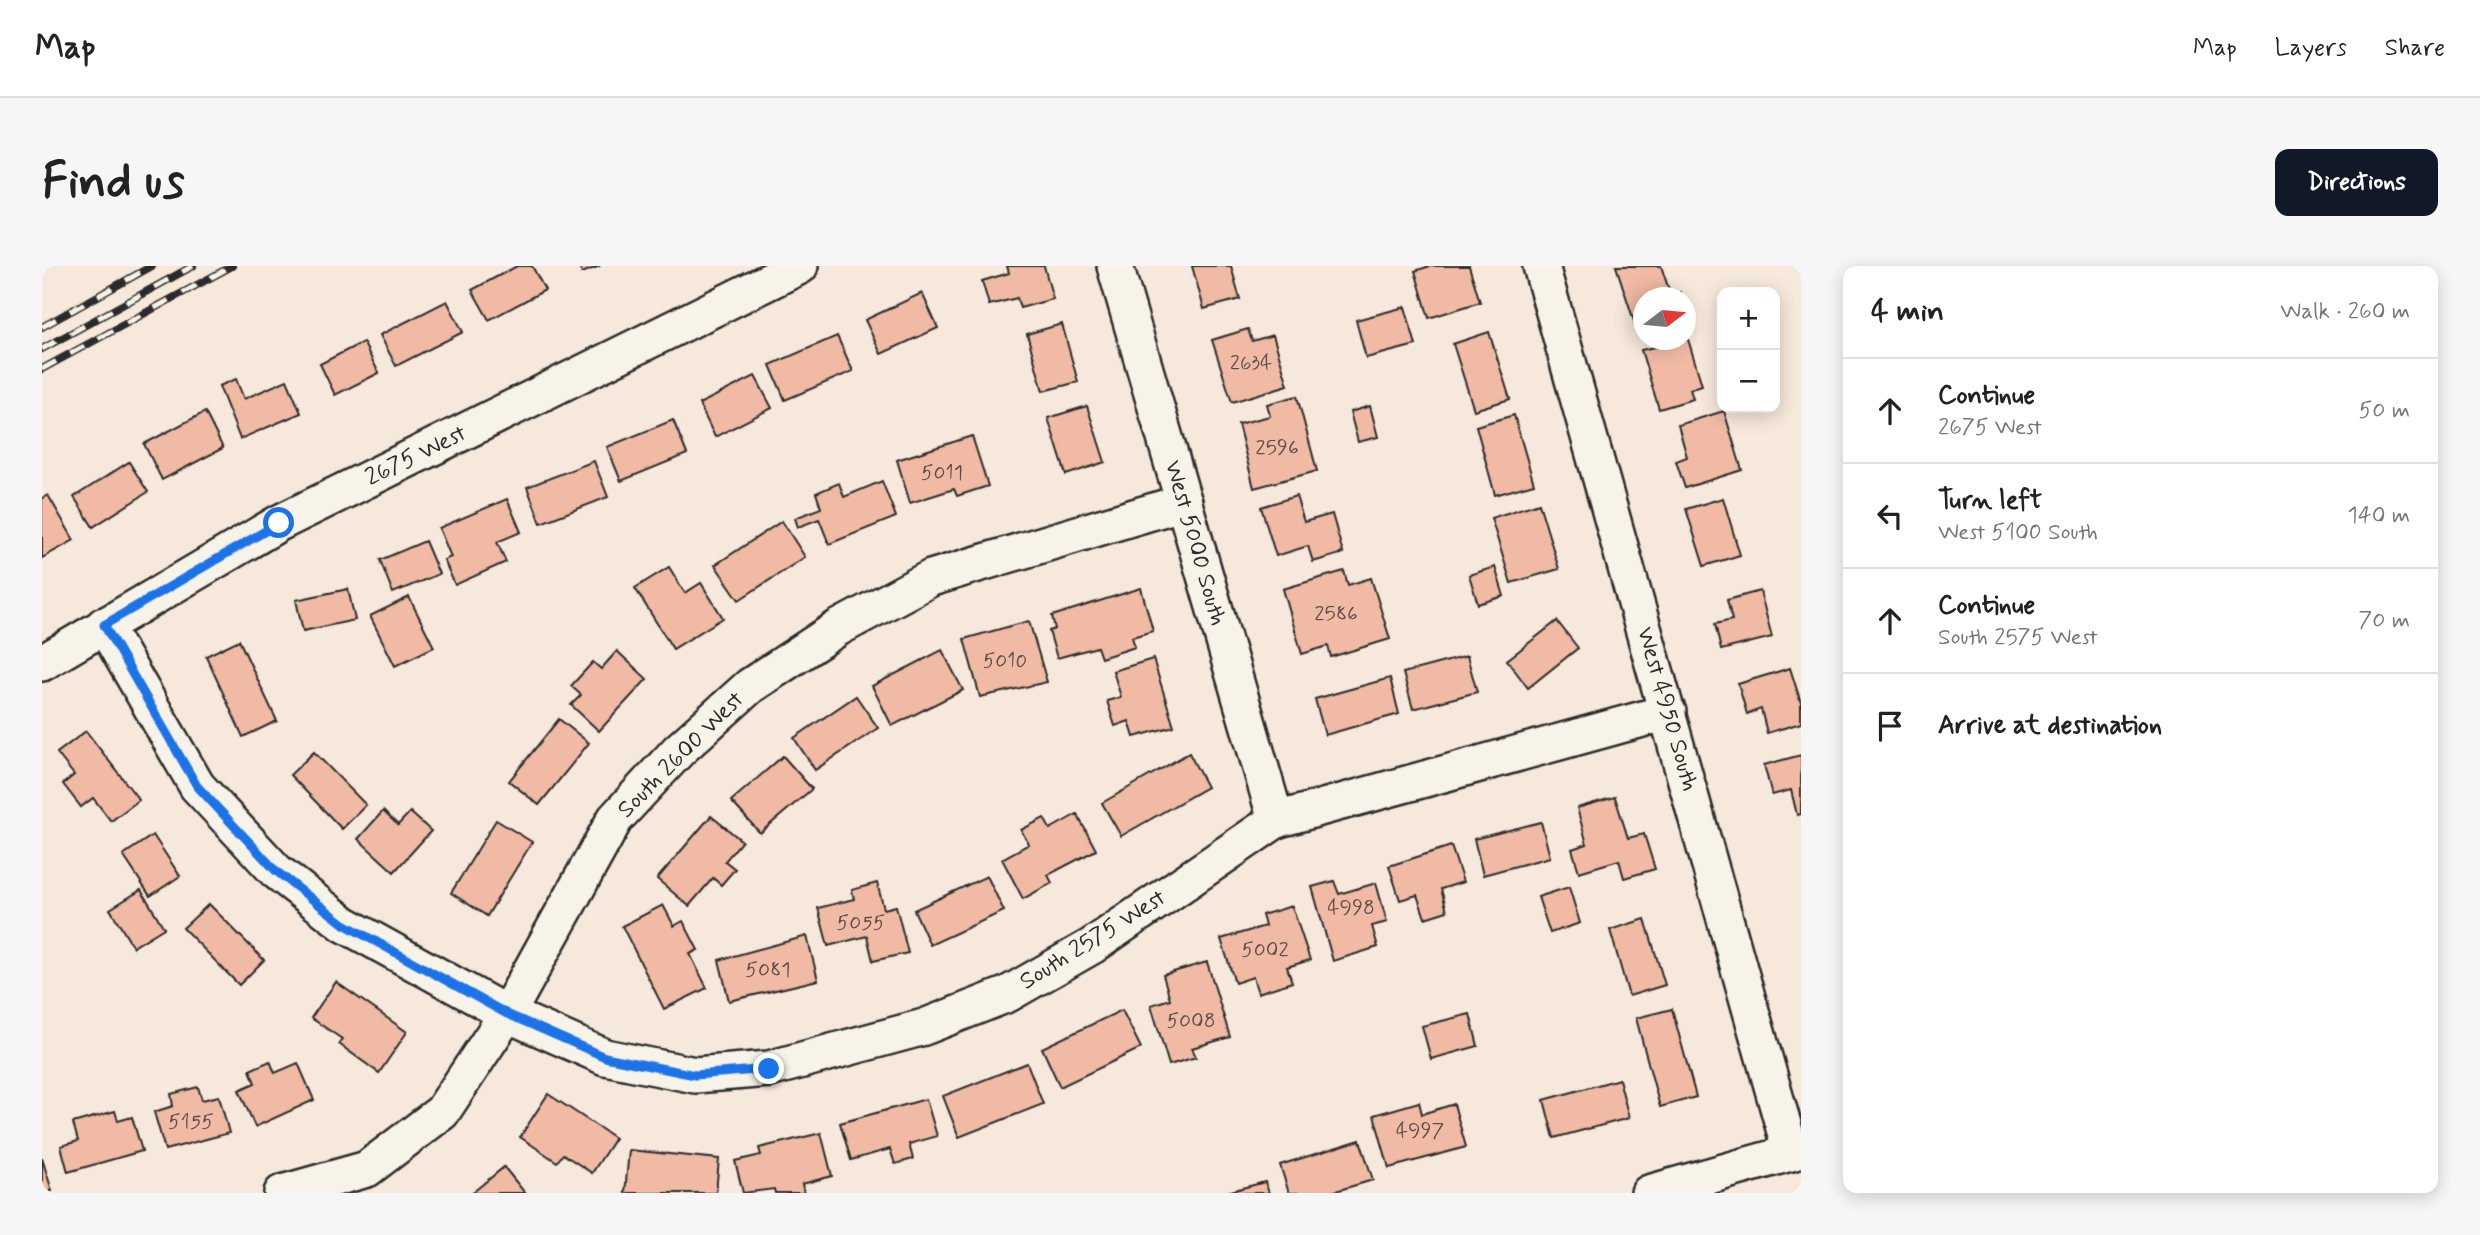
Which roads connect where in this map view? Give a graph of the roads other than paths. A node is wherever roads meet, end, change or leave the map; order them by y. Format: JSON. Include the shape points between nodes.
{"nodes":[{"id":1,"x":800,"y":266,"type":"edge"},
{"id":2,"x":1115,"y":266,"type":"edge"},
{"id":3,"x":1541,"y":266,"type":"edge"},
{"id":4,"x":1184,"y":502,"type":"junction"},
{"id":5,"x":104,"y":625,"type":"junction"},
{"id":6,"x":42,"y":663,"type":"edge"},
{"id":7,"x":1668,"y":712,"type":"junction"},
{"id":8,"x":1276,"y":820,"type":"junction"},
{"id":9,"x":507,"y":1014,"type":"junction"},
{"id":10,"x":1796,"y":1152,"type":"edge"},
{"id":11,"x":282,"y":1193,"type":"edge"},
{"id":12,"x":1649,"y":1193,"type":"edge"}],
"edges":[{"from":1,"to":5,"type":"street","name":"2675 West","via":[[279,523]]},
{"from":2,"to":4,"type":"street","name":"West 5000 South"},
{"from":3,"to":7,"type":"street","name":"West 4950 South"},
{"from":4,"to":8,"type":"street","name":"West 5000 South"},
{"from":4,"to":9,"type":"street","name":"South 2600 West","via":[[931,578],[838,628],[750,686],[679,750],[615,819]]},
{"from":5,"to":6,"type":"street","name":"2675 West"},
{"from":5,"to":9,"type":"street","name":"South 2575 West","via":[[197,786],[276,871],[344,924]]},
{"from":7,"to":8,"type":"street","name":"South 2575 West"},
{"from":7,"to":10,"type":"street","name":"West 4950 South"},
{"from":8,"to":9,"type":"street","name":"South 2575 West","via":[[1092,946],[1008,994],[924,1027],[769,1069],[695,1075],[605,1057]]},
{"from":9,"to":11,"type":"street","name":"South 2600 West","via":[[442,1112],[368,1170]]},
{"from":10,"to":12,"type":"street"}]}
